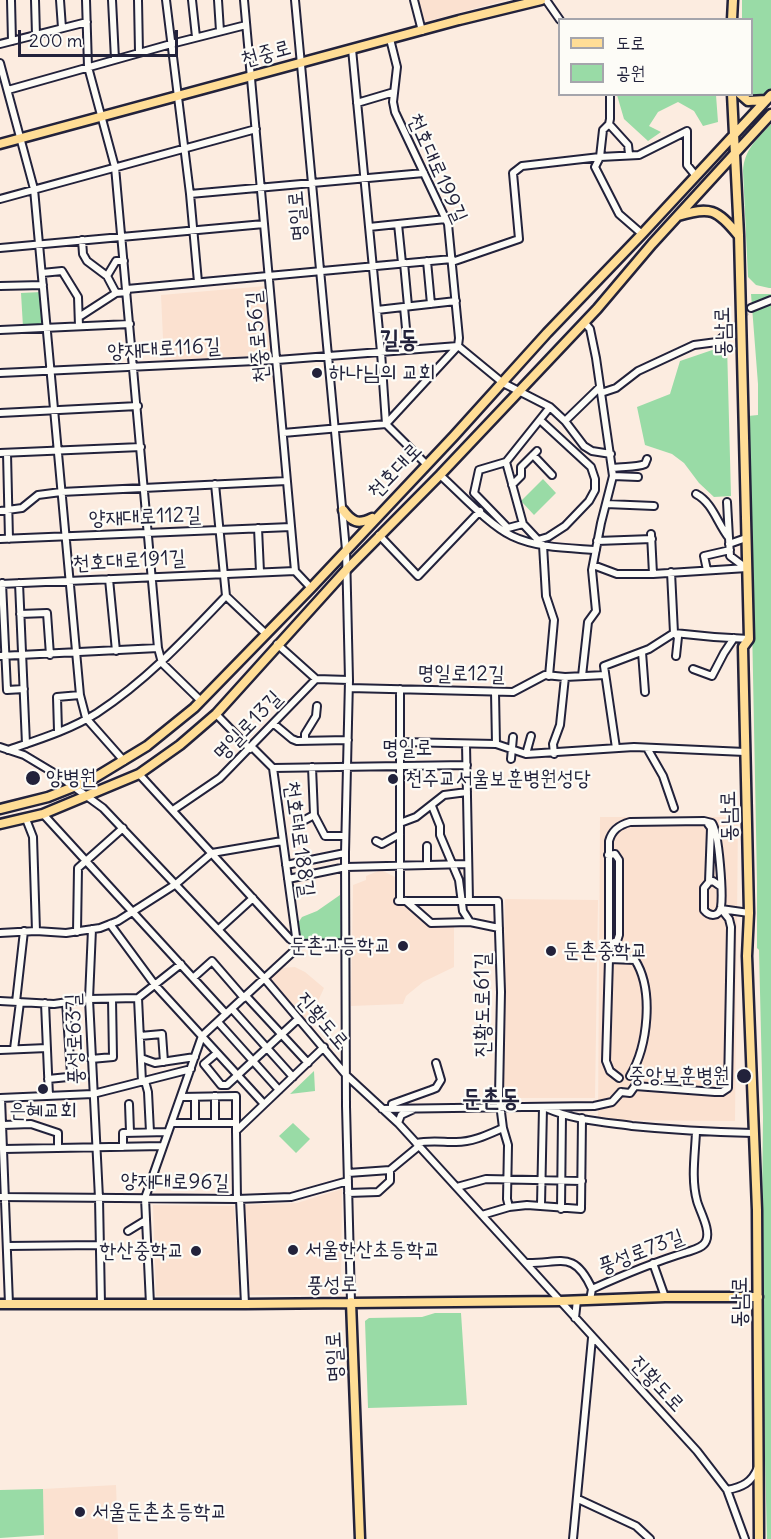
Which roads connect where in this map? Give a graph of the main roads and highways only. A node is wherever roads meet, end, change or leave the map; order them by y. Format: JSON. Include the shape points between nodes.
{"nodes":[{"id":1,"x":541,"y":0,"type":"edge"},
{"id":2,"x":733,"y":0,"type":"edge"},
{"id":3,"x":732,"y":18,"type":"edge"},
{"id":4,"x":732,"y":96,"type":"edge"},
{"id":5,"x":742,"y":96,"type":"edge"},
{"id":6,"x":769,"y":98,"type":"edge"},
{"id":7,"x":771,"y":114,"type":"edge"},
{"id":8,"x":733,"y":136,"type":"junction"},
{"id":9,"x":0,"y":144,"type":"edge"},
{"id":10,"x":734,"y":154,"type":"junction"},
{"id":11,"x":678,"y":216,"type":"junction"},
{"id":12,"x":739,"y":236,"type":"junction"},
{"id":13,"x":343,"y":510,"type":"road end"},
{"id":14,"x":378,"y":516,"type":"junction"},
{"id":15,"x":0,"y":809,"type":"edge"},
{"id":16,"x":0,"y":824,"type":"edge"},
{"id":17,"x":758,"y":1297,"type":"junction"},
{"id":18,"x":351,"y":1302,"type":"junction"},
{"id":19,"x":4,"y":1304,"type":"edge"},
{"id":20,"x":360,"y":1539,"type":"edge"},
{"id":21,"x":759,"y":1539,"type":"edge"}],
"edges":[{"from":1,"to":9,"type":"main road","name":"천중로"},
{"from":2,"to":3,"type":"main road"},
{"from":4,"to":8,"type":"main road","name":"동남로"},
{"from":5,"to":6,"type":"main road","via":[[748,101]]},
{"from":6,"to":8,"type":"main road","name":"천호대로"},
{"from":7,"to":10,"type":"main road","name":"천호대로"},
{"from":8,"to":10,"type":"main road","name":"동남로"},
{"from":8,"to":14,"type":"main road","name":"천호대로"},
{"from":10,"to":11,"type":"main road","name":"천호대로"},
{"from":10,"to":12,"type":"main road","name":"동남로"},
{"from":11,"to":12,"type":"main road","via":[[709,211],[726,219]]},
{"from":11,"to":16,"type":"main road","name":"천호대로","via":[[584,322],[347,569],[216,714],[139,774],[43,814]]},
{"from":12,"to":17,"type":"main road","name":"동남로","via":[[749,639],[743,647],[747,956]]},
{"from":13,"to":14,"type":"main road","via":[[356,522]]},
{"from":14,"to":15,"type":"main road","name":"천호대로","via":[[173,726],[124,761],[74,787]]},
{"from":17,"to":18,"type":"main road","name":"풍성로"},
{"from":17,"to":21,"type":"main road","name":"동남로"},
{"from":18,"to":19,"type":"main road","name":"풍성로"},
{"from":18,"to":20,"type":"main road","name":"명일로"}]}
